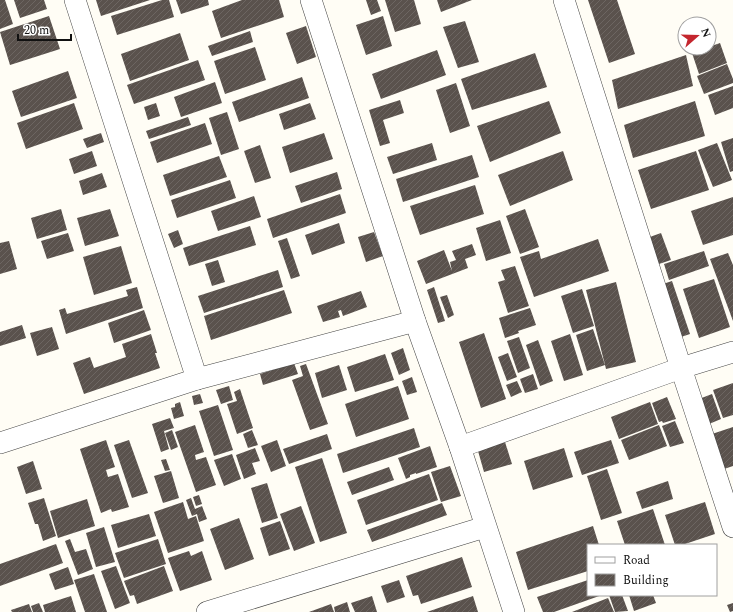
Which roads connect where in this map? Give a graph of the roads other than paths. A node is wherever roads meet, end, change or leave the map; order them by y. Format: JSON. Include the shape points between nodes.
{"nodes":[{"id":1,"x":75,"y":0,"type":"edge"},
{"id":2,"x":311,"y":0,"type":"edge"},
{"id":3,"x":564,"y":0,"type":"edge"},
{"id":4,"x":415,"y":321,"type":"junction"},
{"id":5,"x":733,"y":352,"type":"edge"},
{"id":6,"x":681,"y":368,"type":"junction"},
{"id":7,"x":197,"y":378,"type":"junction"},
{"id":8,"x":0,"y":443,"type":"edge"},
{"id":9,"x":460,"y":447,"type":"junction"},
{"id":10,"x":485,"y":527,"type":"junction"},
{"id":11,"x":733,"y":527,"type":"edge"},
{"id":12,"x":207,"y":612,"type":"edge"},
{"id":13,"x":514,"y":612,"type":"edge"}],
"edges":[{"from":1,"to":7,"type":"street"},
{"from":2,"to":4,"type":"street"},
{"from":3,"to":6,"type":"street"},
{"from":4,"to":7,"type":"street"},
{"from":4,"to":9,"type":"street"},
{"from":5,"to":6,"type":"street"},
{"from":6,"to":9,"type":"street"},
{"from":6,"to":11,"type":"street"},
{"from":7,"to":8,"type":"street"},
{"from":9,"to":10,"type":"street"},
{"from":10,"to":12,"type":"street"},
{"from":10,"to":13,"type":"street"}]}
